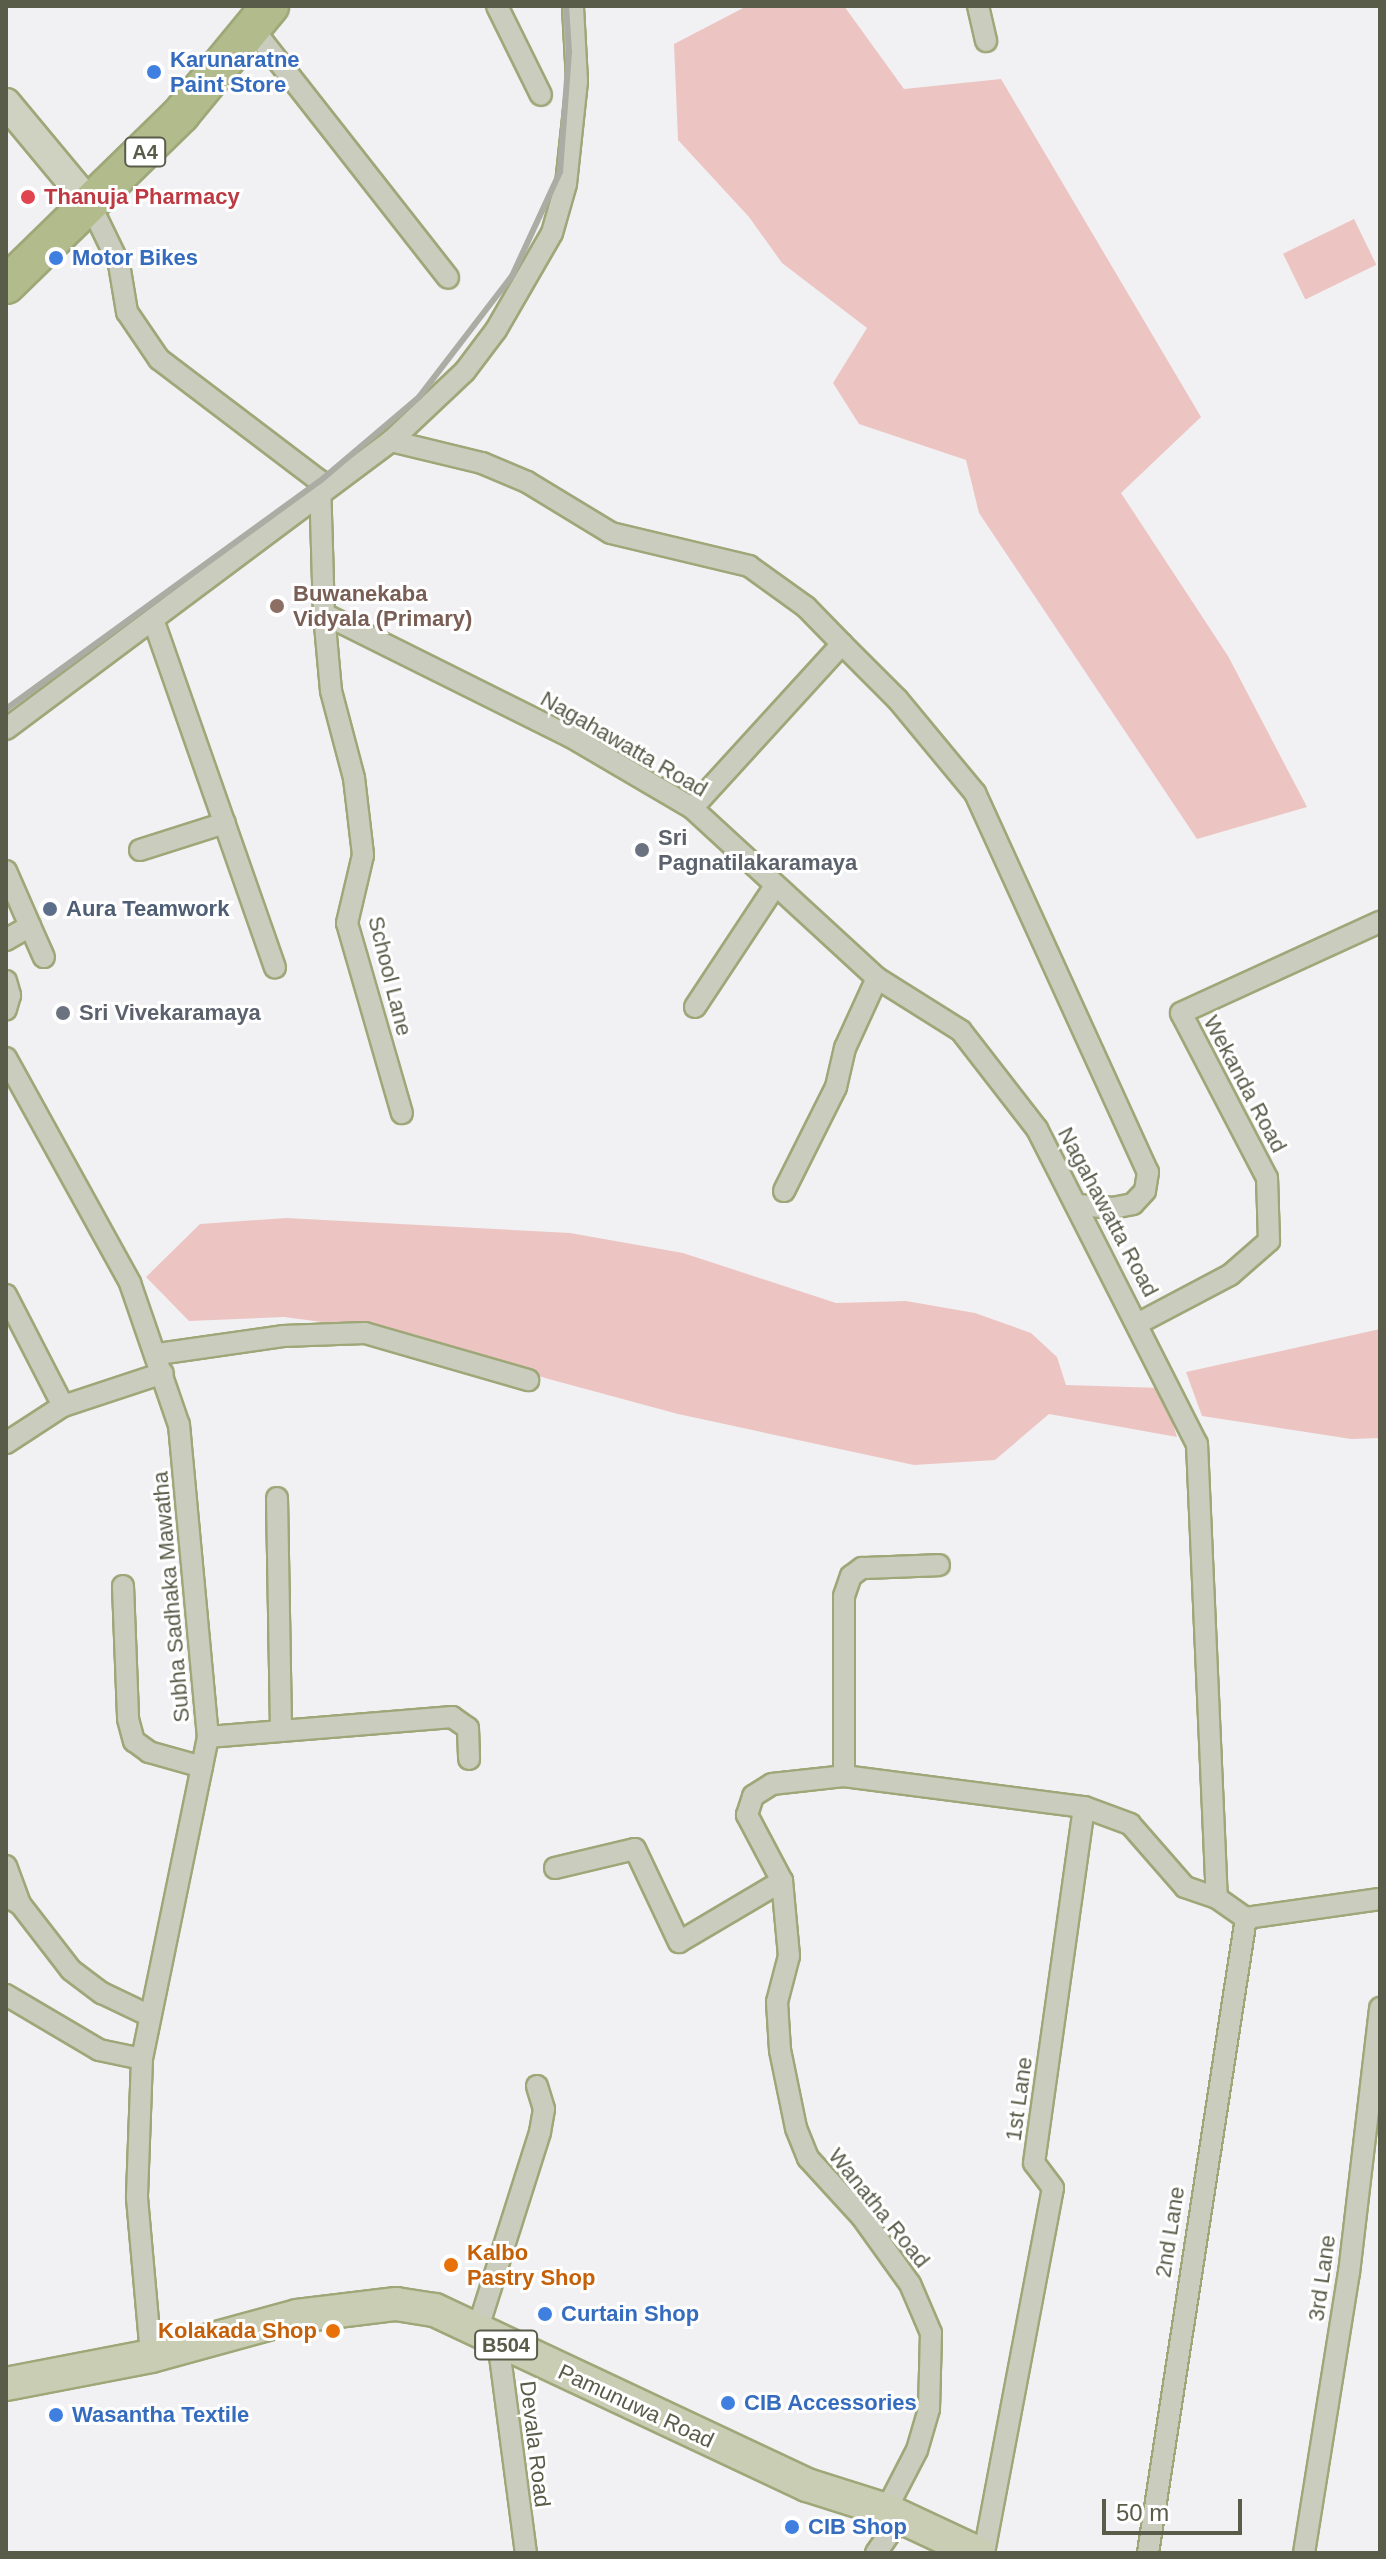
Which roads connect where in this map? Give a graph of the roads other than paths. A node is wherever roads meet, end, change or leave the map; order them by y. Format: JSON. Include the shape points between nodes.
{"nodes":[{"id":1,"x":497,"y":6,"type":"edge"},
{"id":2,"x":573,"y":6,"type":"edge"},
{"id":3,"x":978,"y":6,"type":"edge"},
{"id":4,"x":262,"y":18,"type":"edge"},
{"id":5,"x":986,"y":41,"type":"dead end"},
{"id":6,"x":541,"y":95,"type":"dead end"},
{"id":7,"x":6,"y":103,"type":"edge"},
{"id":8,"x":90,"y":204,"type":"junction"},
{"id":9,"x":448,"y":278,"type":"dead end"},
{"id":10,"x":6,"y":285,"type":"edge"},
{"id":11,"x":391,"y":441,"type":"junction"},
{"id":12,"x":321,"y":490,"type":"junction"},
{"id":13,"x":324,"y":614,"type":"junction"},
{"id":14,"x":154,"y":622,"type":"junction"},
{"id":15,"x":842,"y":644,"type":"junction"},
{"id":16,"x":6,"y":729,"type":"edge"},
{"id":17,"x":692,"y":808,"type":"junction"},
{"id":18,"x":225,"y":823,"type":"junction"},
{"id":19,"x":140,"y":850,"type":"dead end"},
{"id":20,"x":6,"y":871,"type":"edge"},
{"id":21,"x":775,"y":886,"type":"junction"},
{"id":22,"x":1380,"y":922,"type":"edge"},
{"id":23,"x":30,"y":926,"type":"junction"},
{"id":24,"x":6,"y":940,"type":"edge"},
{"id":25,"x":44,"y":957,"type":"dead end"},
{"id":26,"x":275,"y":967,"type":"dead end"},
{"id":27,"x":877,"y":978,"type":"junction"},
{"id":28,"x":6,"y":981,"type":"edge"},
{"id":29,"x":695,"y":1007,"type":"dead end"},
{"id":30,"x":6,"y":1009,"type":"edge"},
{"id":31,"x":6,"y":1058,"type":"edge"},
{"id":32,"x":402,"y":1113,"type":"dead end"},
{"id":33,"x":784,"y":1191,"type":"dead end"},
{"id":34,"x":1078,"y":1205,"type":"junction"},
{"id":35,"x":6,"y":1295,"type":"edge"},
{"id":36,"x":1139,"y":1323,"type":"junction"},
{"id":37,"x":161,"y":1364,"type":"junction"},
{"id":38,"x":528,"y":1380,"type":"dead end"},
{"id":39,"x":63,"y":1406,"type":"junction"},
{"id":40,"x":6,"y":1443,"type":"edge"},
{"id":41,"x":277,"y":1498,"type":"dead end"},
{"id":42,"x":939,"y":1565,"type":"dead end"},
{"id":43,"x":123,"y":1586,"type":"dead end"},
{"id":44,"x":281,"y":1731,"type":"junction"},
{"id":45,"x":208,"y":1737,"type":"junction"},
{"id":46,"x":469,"y":1759,"type":"dead end"},
{"id":47,"x":202,"y":1767,"type":"junction"},
{"id":48,"x":844,"y":1776,"type":"junction"},
{"id":49,"x":1084,"y":1807,"type":"junction"},
{"id":50,"x":6,"y":1866,"type":"edge"},
{"id":51,"x":555,"y":1868,"type":"dead end"},
{"id":52,"x":782,"y":1881,"type":"junction"},
{"id":53,"x":1217,"y":1898,"type":"junction"},
{"id":54,"x":1380,"y":1899,"type":"edge"},
{"id":55,"x":13,"y":1900,"type":"edge"},
{"id":56,"x":1246,"y":1918,"type":"junction"},
{"id":57,"x":6,"y":1995,"type":"edge"},
{"id":58,"x":1380,"y":2008,"type":"edge"},
{"id":59,"x":148,"y":2015,"type":"junction"},
{"id":60,"x":142,"y":2059,"type":"junction"},
{"id":61,"x":537,"y":2086,"type":"dead end"},
{"id":62,"x":487,"y":2336,"type":"junction"},
{"id":63,"x":151,"y":2356,"type":"junction"},
{"id":64,"x":6,"y":2384,"type":"edge"},
{"id":65,"x":894,"y":2513,"type":"junction"},
{"id":66,"x":526,"y":2553,"type":"edge"},
{"id":67,"x":876,"y":2553,"type":"edge"},
{"id":68,"x":981,"y":2553,"type":"edge"},
{"id":69,"x":1148,"y":2553,"type":"edge"},
{"id":70,"x":1304,"y":2553,"type":"edge"}],
"edges":[{"from":1,"to":6,"type":"street"},
{"from":2,"to":11,"type":"street","via":[[577,81],[566,184],[552,233],[496,330],[465,371]]},
{"from":3,"to":5,"type":"street"},
{"from":4,"to":8,"type":"highway","number":"A4","via":[[181,114]]},
{"from":4,"to":9,"type":"street"},
{"from":7,"to":8,"type":"street"},
{"from":8,"to":10,"type":"highway","number":"A4"},
{"from":8,"to":12,"type":"street","via":[[119,264],[127,312],[137,332],[159,359],[320,481]]},
{"from":11,"to":12,"type":"street"},
{"from":11,"to":15,"type":"street","via":[[482,463],[527,482],[611,533],[749,566],[806,607]]},
{"from":12,"to":13,"type":"street"},
{"from":12,"to":14,"type":"street"},
{"from":13,"to":17,"type":"street","name":"Nagahawatta Road","via":[[571,737]]},
{"from":13,"to":32,"type":"street","name":"School Lane","via":[[331,691],[354,778],[363,855],[347,923]]},
{"from":14,"to":16,"type":"street"},
{"from":14,"to":18,"type":"street"},
{"from":15,"to":17,"type":"street"},
{"from":15,"to":34,"type":"street","via":[[898,700],[975,793],[1148,1172],[1145,1191],[1133,1204]]},
{"from":17,"to":21,"type":"street","name":"Nagahawatta Road"},
{"from":18,"to":19,"type":"street"},
{"from":18,"to":26,"type":"street"},
{"from":20,"to":23,"type":"street"},
{"from":21,"to":27,"type":"street","name":"Nagahawatta Road"},
{"from":21,"to":29,"type":"street"},
{"from":22,"to":36,"type":"street","name":"Wekanda Road","via":[[1181,1013],[1267,1178],[1269,1241],[1230,1275]]},
{"from":23,"to":24,"type":"street"},
{"from":23,"to":25,"type":"street"},
{"from":27,"to":33,"type":"street","via":[[845,1048],[836,1087]]},
{"from":27,"to":34,"type":"street","name":"Nagahawatta Road","via":[[961,1031],[979,1051],[1037,1129]]},
{"from":28,"to":30,"type":"street"},
{"from":31,"to":37,"type":"street","name":"Subha Sadhaka Mawatha","via":[[130,1283]]},
{"from":34,"to":36,"type":"street","name":"Nagahawatta Road"},
{"from":35,"to":39,"type":"street"},
{"from":36,"to":53,"type":"street","name":"Nagahawatta Road","via":[[1197,1444]]},
{"from":37,"to":38,"type":"street","via":[[283,1336],[365,1333]]},
{"from":37,"to":39,"type":"street"},
{"from":37,"to":45,"type":"street","name":"Subha Sadhaka Mawatha","via":[[179,1425]]},
{"from":39,"to":40,"type":"street"},
{"from":41,"to":44,"type":"street"},
{"from":42,"to":48,"type":"street","via":[[862,1568],[851,1576],[844,1596]]},
{"from":43,"to":47,"type":"street","via":[[128,1719],[134,1741],[149,1752]]},
{"from":44,"to":45,"type":"street"},
{"from":44,"to":46,"type":"street","via":[[452,1717],[468,1728]]},
{"from":45,"to":47,"type":"street","name":"Subha Sadhaka Mawatha"},
{"from":47,"to":59,"type":"street","name":"Subha Sadhaka Mawatha"},
{"from":48,"to":49,"type":"street","name":"Wanatha Road"},
{"from":48,"to":52,"type":"street","name":"Wanatha Road","via":[[772,1784],[753,1796],[747,1815]]},
{"from":49,"to":53,"type":"street","via":[[1130,1824],[1185,1887]]},
{"from":49,"to":68,"type":"street","name":"1st Lane","via":[[1034,2163],[1053,2188]]},
{"from":50,"to":55,"type":"street"},
{"from":51,"to":52,"type":"street","via":[[635,1849],[679,1942]]},
{"from":52,"to":65,"type":"street","name":"Wanatha Road","via":[[789,1956],[777,2002],[796,2128],[808,2158],[862,2217],[910,2284],[931,2333],[929,2409]]},
{"from":53,"to":56,"type":"street"},
{"from":54,"to":56,"type":"street"},
{"from":55,"to":59,"type":"street","via":[[71,1970],[102,1993]]},
{"from":56,"to":69,"type":"street","name":"2nd Lane"},
{"from":57,"to":60,"type":"street","via":[[88,2045]]},
{"from":58,"to":70,"type":"street","name":"3rd Lane","via":[[1349,2273]]},
{"from":59,"to":60,"type":"street","name":"Subha Sadhaka Mawatha"},
{"from":60,"to":63,"type":"street","name":"Subha Sadhaka Mawatha","via":[[137,2198]]},
{"from":61,"to":62,"type":"street","via":[[544,2109],[540,2132]]},
{"from":62,"to":63,"type":"main road","name":"Pamunuwa Road","number":"B504","via":[[435,2310],[396,2304],[297,2316]]},
{"from":62,"to":65,"type":"main road","name":"Pamunuwa Road","number":"B504","via":[[807,2485]]},
{"from":62,"to":66,"type":"street","name":"Devala Road"},
{"from":63,"to":64,"type":"main road","name":"Pamunuwa Road","number":"B504"},
{"from":65,"to":67,"type":"street","name":"Wanatha Road"},
{"from":65,"to":68,"type":"main road","name":"Pamunuwa Road","number":"B504"}]}
